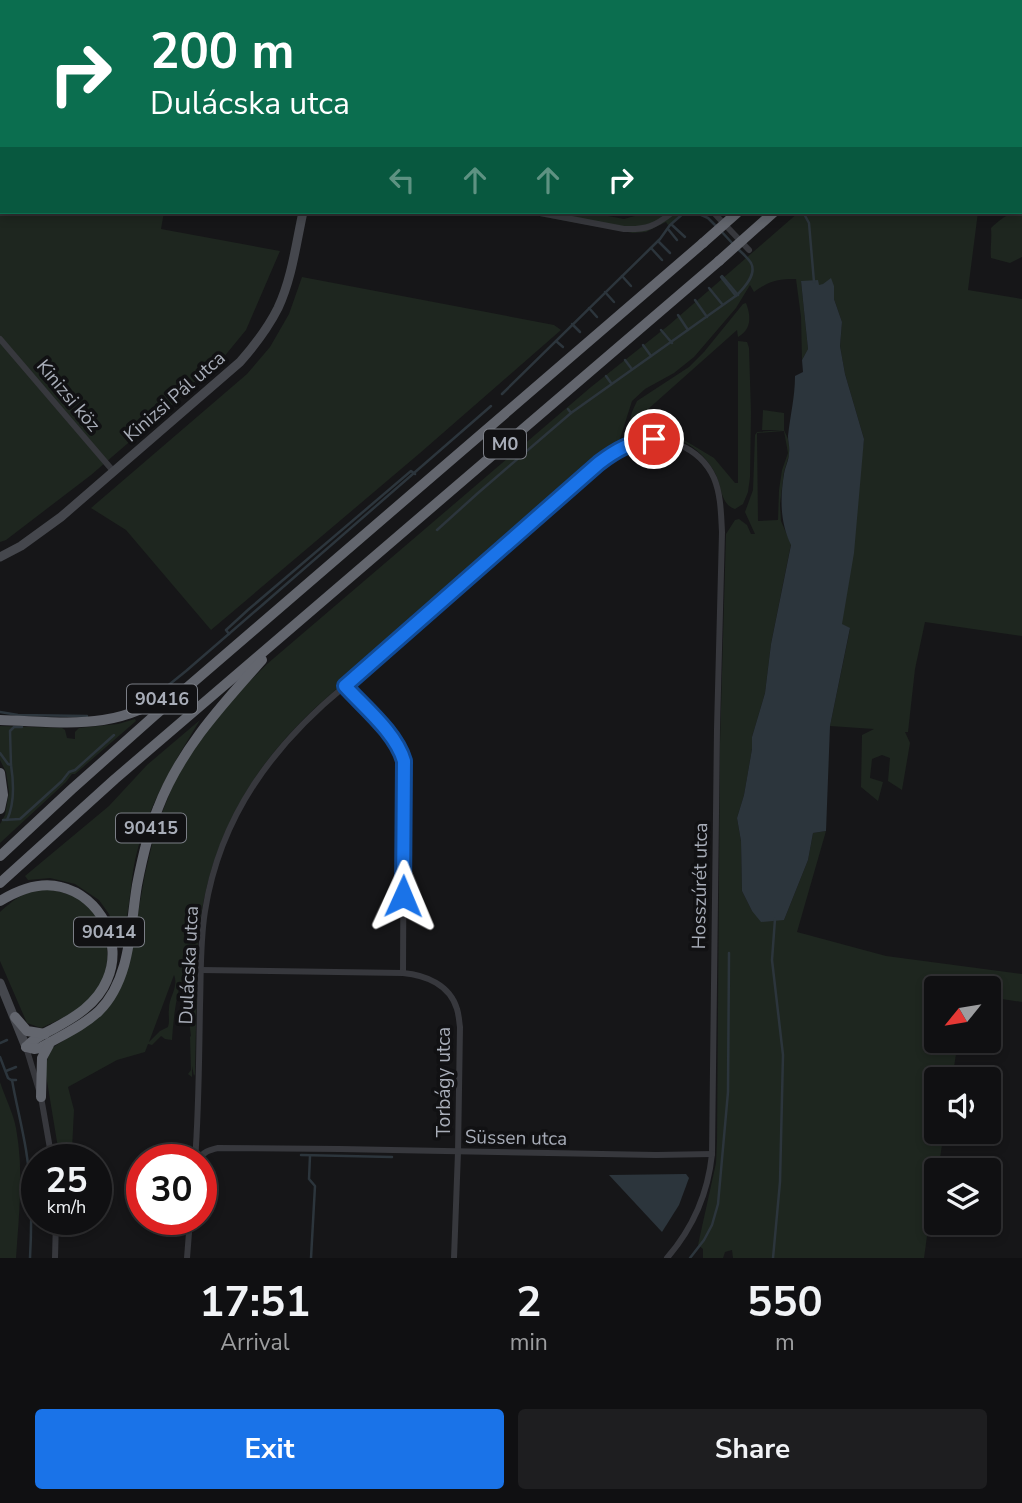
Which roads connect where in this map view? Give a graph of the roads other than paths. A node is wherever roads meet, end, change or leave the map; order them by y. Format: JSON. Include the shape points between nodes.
{"nodes":[{"id":1,"x":303,"y":214,"type":"edge"},
{"id":2,"x":545,"y":214,"type":"edge"},
{"id":3,"x":670,"y":214,"type":"edge"},
{"id":4,"x":715,"y":214,"type":"edge"},
{"id":5,"x":736,"y":214,"type":"edge"},
{"id":6,"x":772,"y":214,"type":"edge"},
{"id":7,"x":749,"y":250,"type":"dead end"},
{"id":8,"x":0,"y":339,"type":"edge"},
{"id":9,"x":114,"y":472,"type":"junction"},
{"id":10,"x":720,"y":502,"type":"joint"},
{"id":11,"x":0,"y":557,"type":"edge"},
{"id":12,"x":290,"y":628,"type":"junction"},
{"id":13,"x":239,"y":643,"type":"junction"},
{"id":14,"x":345,"y":686,"type":"junction"},
{"id":15,"x":0,"y":720,"type":"edge"},
{"id":16,"x":0,"y":773,"type":"edge"},
{"id":17,"x":0,"y":809,"type":"edge"},
{"id":18,"x":0,"y":856,"type":"edge"},
{"id":19,"x":0,"y":883,"type":"edge"},
{"id":20,"x":0,"y":901,"type":"edge"},
{"id":21,"x":201,"y":970,"type":"junction"},
{"id":22,"x":403,"y":973,"type":"junction"},
{"id":23,"x":0,"y":983,"type":"edge"},
{"id":24,"x":15,"y":1017,"type":"junction"},
{"id":25,"x":49,"y":1037,"type":"junction"},
{"id":26,"x":26,"y":1047,"type":"junction"},
{"id":27,"x":41,"y":1097,"type":"junction"},
{"id":28,"x":50,"y":1144,"type":"edge"},
{"id":29,"x":197,"y":1144,"type":"edge"},
{"id":30,"x":217,"y":1148,"type":"edge"},
{"id":31,"x":458,"y":1152,"type":"junction"},
{"id":32,"x":712,"y":1154,"type":"junction"},
{"id":33,"x":56,"y":1235,"type":"edge"},
{"id":34,"x":189,"y":1235,"type":"edge"},
{"id":35,"x":55,"y":1258,"type":"edge"},
{"id":36,"x":187,"y":1258,"type":"edge"},
{"id":37,"x":454,"y":1258,"type":"edge"},
{"id":38,"x":667,"y":1258,"type":"edge"}],
"edges":[{"from":1,"to":9,"type":"street","name":"Kinizsi Pál utca","via":[[289,276],[261,338],[240,362]]},
{"from":2,"to":3,"type":"street","via":[[639,230]]},
{"from":4,"to":7,"type":"street"},
{"from":5,"to":13,"type":"highway","number":"M0","bridge":true},
{"from":6,"to":12,"type":"highway","number":"M0","bridge":true},
{"from":8,"to":9,"type":"street","name":"Kinizsi köz"},
{"from":9,"to":11,"type":"street","name":"Kinizsi Pál utca","via":[[61,517]]},
{"from":10,"to":14,"type":"street","name":"Dulácska utca","via":[[713,477],[687,449],[654,439],[625,445]]},
{"from":10,"to":32,"type":"street","name":"Hosszúrét utca"},
{"from":12,"to":19,"type":"highway","number":"M0"},
{"from":12,"to":25,"type":"highway","number":"90415","via":[[192,742],[157,808],[115,988],[91,1018]]},
{"from":13,"to":15,"type":"highway","number":"90416","via":[[158,702],[134,713],[93,722]]},
{"from":13,"to":18,"type":"highway","number":"M0"},
{"from":14,"to":21,"type":"street","name":"Dulácska utca","via":[[273,756],[242,804],[209,892]]},
{"from":14,"to":22,"type":"street","via":[[394,739],[404,761]]},
{"from":16,"to":17,"type":"highway"},
{"from":20,"to":25,"type":"highway","number":"90414","via":[[29,887],[61,887],[94,905],[107,926],[113,952],[102,990],[87,1008]]},
{"from":21,"to":22,"type":"street","name":"Torbágy utca"},
{"from":21,"to":29,"type":"street","name":"Dulácska utca"},
{"from":22,"to":31,"type":"street","name":"Torbágy utca","via":[[427,977],[443,987],[457,1009]]},
{"from":23,"to":24,"type":"street"},
{"from":24,"to":25,"type":"highway","via":[[27,1031]]},
{"from":24,"to":26,"type":"street"},
{"from":25,"to":26,"type":"highway","number":"90415","via":[[38,1049]]},
{"from":25,"to":27,"type":"highway","via":[[42,1058]]},
{"from":26,"to":27,"type":"street"},
{"from":27,"to":28,"type":"street"},
{"from":30,"to":31,"type":"street","name":"Süssen utca"},
{"from":31,"to":32,"type":"street","name":"Süssen utca"},
{"from":31,"to":37,"type":"street","name":"Torbágy utca"},
{"from":32,"to":38,"type":"street","name":"Hosszúrét utca","via":[[696,1214]]},
{"from":33,"to":35,"type":"street"},
{"from":34,"to":36,"type":"street"}]}
